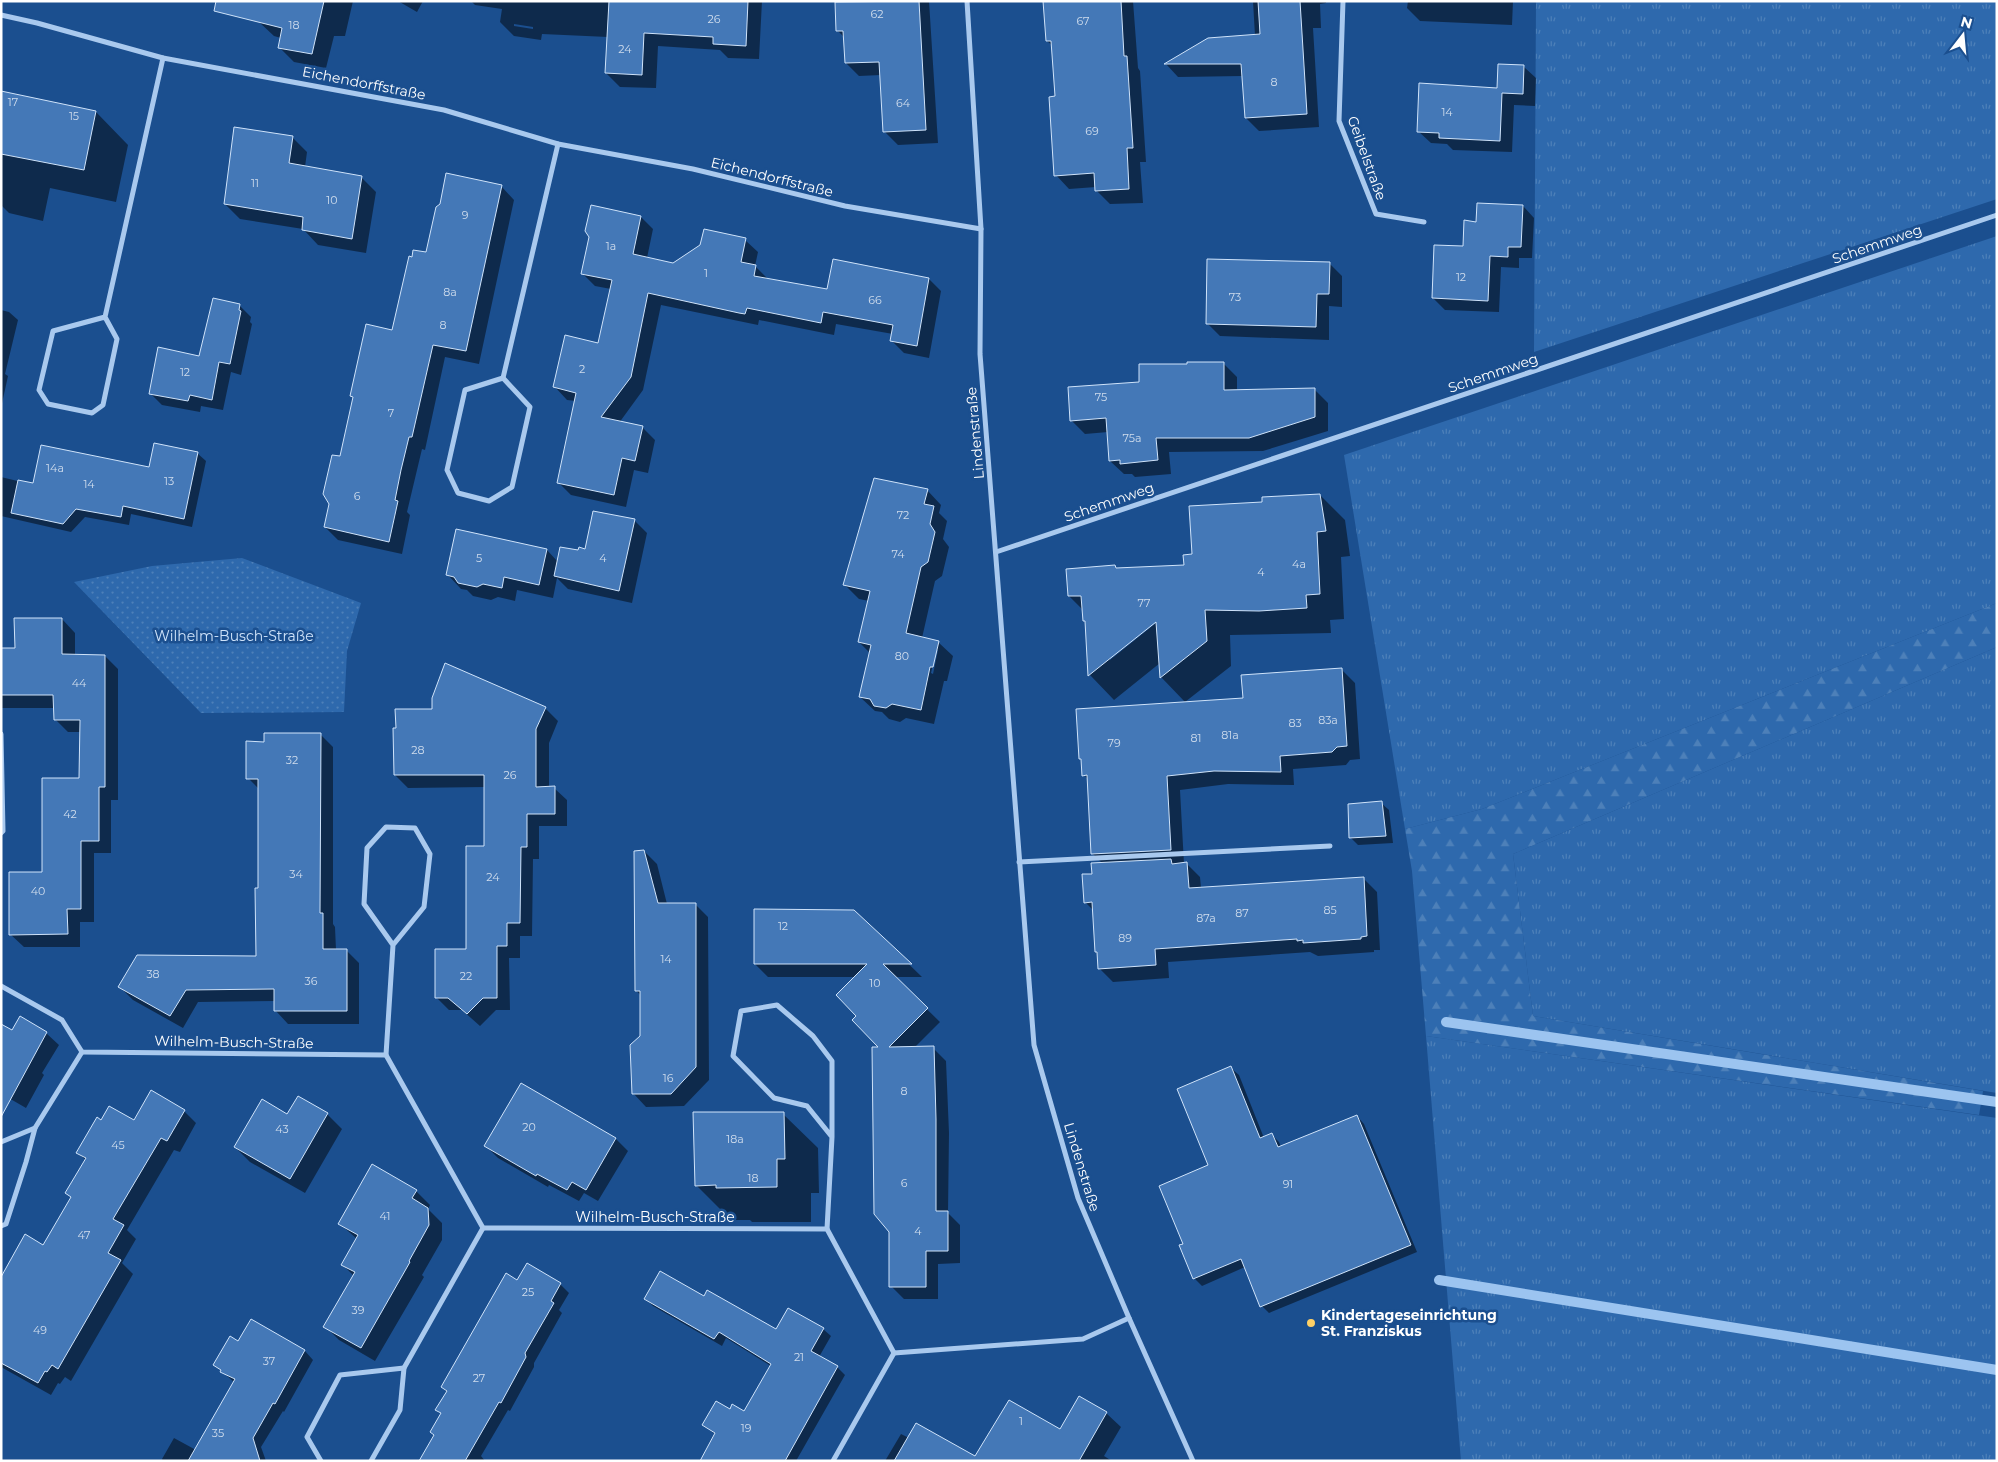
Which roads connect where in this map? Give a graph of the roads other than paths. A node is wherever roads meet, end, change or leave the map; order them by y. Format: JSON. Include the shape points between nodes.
{"nodes":[{"id":1,"x":967,"y":1,"type":"edge"},
{"id":2,"x":1342,"y":1,"type":"edge"},
{"id":3,"x":1,"y":16,"type":"edge"},
{"id":4,"x":163,"y":58,"type":"junction"},
{"id":5,"x":558,"y":144,"type":"junction"},
{"id":6,"x":1997,"y":215,"type":"edge"},
{"id":7,"x":1424,"y":222,"type":"dead end"},
{"id":8,"x":981,"y":229,"type":"junction"},
{"id":9,"x":105,"y":317,"type":"junction"},
{"id":10,"x":503,"y":378,"type":"junction"},
{"id":11,"x":996,"y":552,"type":"junction"},
{"id":12,"x":1,"y":734,"type":"edge"},
{"id":13,"x":1,"y":832,"type":"edge"},
{"id":14,"x":1330,"y":846,"type":"dead end"},
{"id":15,"x":1019,"y":862,"type":"junction"},
{"id":16,"x":393,"y":945,"type":"junction"},
{"id":17,"x":1,"y":986,"type":"edge"},
{"id":18,"x":82,"y":1052,"type":"junction"},
{"id":19,"x":386,"y":1055,"type":"junction"},
{"id":20,"x":35,"y":1128,"type":"junction"},
{"id":21,"x":832,"y":1138,"type":"junction"},
{"id":22,"x":1,"y":1142,"type":"edge"},
{"id":23,"x":1,"y":1226,"type":"edge"},
{"id":24,"x":483,"y":1228,"type":"junction"},
{"id":25,"x":827,"y":1229,"type":"junction"},
{"id":26,"x":1129,"y":1318,"type":"junction"},
{"id":27,"x":894,"y":1353,"type":"junction"},
{"id":28,"x":404,"y":1368,"type":"junction"},
{"id":29,"x":321,"y":1461,"type":"edge"},
{"id":30,"x":372,"y":1461,"type":"edge"},
{"id":31,"x":833,"y":1461,"type":"edge"},
{"id":32,"x":1193,"y":1461,"type":"edge"}],
"edges":[{"from":1,"to":8,"type":"street","name":"Lindenstraße"},
{"from":2,"to":7,"type":"street","name":"Geibelstraße","via":[[1339,121],[1376,214]]},
{"from":3,"to":4,"type":"street","name":"Eichendorffstraße","via":[[37,22]]},
{"from":4,"to":5,"type":"street","name":"Eichendorffstraße","via":[[444,110]]},
{"from":4,"to":9,"type":"street"},
{"from":5,"to":8,"type":"street","name":"Eichendorffstraße","via":[[692,169],[845,206]]},
{"from":5,"to":10,"type":"street"},
{"from":6,"to":11,"type":"street","name":"Schemmweg"},
{"from":8,"to":11,"type":"street","name":"Lindenstraße","via":[[980,354]]},
{"from":9,"to":9,"type":"street","via":[[117,339],[103,405],[92,413],[48,404],[39,390],[53,331]]},
{"from":10,"to":10,"type":"street","via":[[465,390],[447,470],[458,493],[489,501],[512,487],[530,407]]},
{"from":11,"to":15,"type":"street","name":"Lindenstraße"},
{"from":12,"to":13,"type":"street"},
{"from":14,"to":15,"type":"street"},
{"from":15,"to":26,"type":"street","name":"Lindenstraße","via":[[1034,1045],[1078,1198]]},
{"from":16,"to":16,"type":"street","via":[[424,907],[430,854],[415,828],[386,827],[367,848],[364,904]]},
{"from":16,"to":19,"type":"street"},
{"from":17,"to":18,"type":"street","via":[[62,1020]]},
{"from":18,"to":19,"type":"street","name":"Wilhelm-Busch-Straße"},
{"from":18,"to":20,"type":"street"},
{"from":19,"to":24,"type":"street"},
{"from":20,"to":22,"type":"street"},
{"from":20,"to":23,"type":"street","via":[[6,1224]]},
{"from":21,"to":21,"type":"street","via":[[807,1106],[774,1098],[733,1056],[741,1011],[777,1005],[813,1036],[832,1061]]},
{"from":21,"to":25,"type":"street"},
{"from":24,"to":25,"type":"street","name":"Wilhelm-Busch-Straße"},
{"from":24,"to":28,"type":"street"},
{"from":25,"to":27,"type":"street"},
{"from":26,"to":27,"type":"street","via":[[1083,1339]]},
{"from":26,"to":32,"type":"street","name":"Lindenstraße"},
{"from":27,"to":31,"type":"street"},
{"from":28,"to":29,"type":"street","via":[[340,1375],[307,1437]]},
{"from":28,"to":30,"type":"street","via":[[400,1410]]}]}
